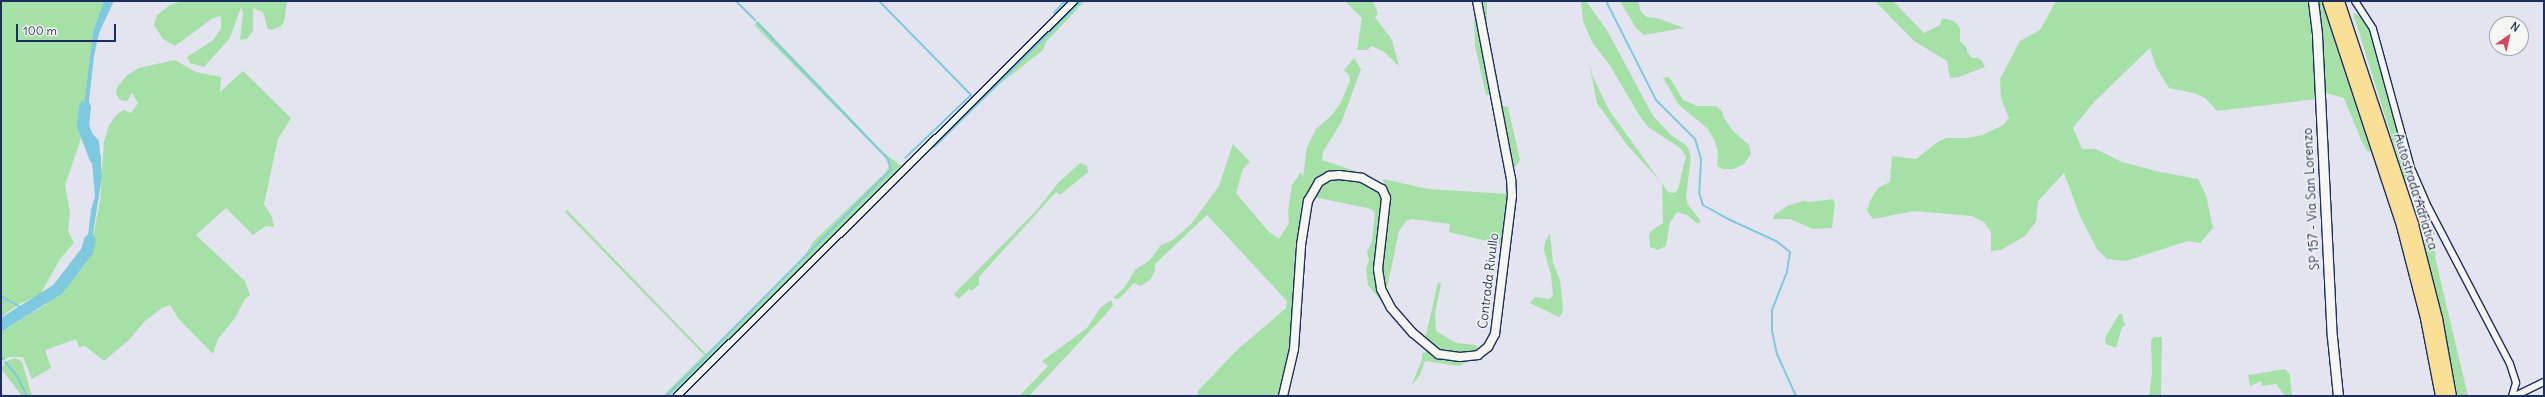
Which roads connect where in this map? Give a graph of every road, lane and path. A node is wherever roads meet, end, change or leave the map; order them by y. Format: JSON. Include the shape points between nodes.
{"nodes":[{"id":1,"x":1074,"y":1,"type":"edge"},
{"id":2,"x":1477,"y":1,"type":"edge"},
{"id":3,"x":2313,"y":1,"type":"edge"},
{"id":4,"x":2328,"y":1,"type":"edge"},
{"id":5,"x":2338,"y":1,"type":"edge"},
{"id":6,"x":2356,"y":1,"type":"edge"},
{"id":7,"x":2544,"y":382,"type":"edge"},
{"id":8,"x":677,"y":396,"type":"edge"},
{"id":9,"x":1282,"y":396,"type":"edge"},
{"id":10,"x":2338,"y":396,"type":"edge"},
{"id":11,"x":2441,"y":396,"type":"edge"},
{"id":12,"x":2450,"y":396,"type":"edge"},
{"id":13,"x":2514,"y":396,"type":"edge"}],
"edges":[{"from":1,"to":8,"type":"street"},
{"from":2,"to":9,"type":"street","name":"Contrada Rivullo","via":[[1511,179],[1512,196],[1495,334],[1488,347],[1478,355],[1460,357],[1438,354],[1414,333],[1391,308],[1381,289],[1378,269],[1386,198],[1382,189],[1362,178],[1329,176],[1319,182],[1308,201],[1301,245],[1294,349]]},
{"from":3,"to":10,"type":"main road","name":"SP 157 - Via San Lorenzo","via":[[2317,35],[2332,337]]},
{"from":4,"to":11,"type":"highway","name":"Autostrada Adriatica","via":[[2402,225],[2424,310]]},
{"from":5,"to":12,"type":"highway","name":"Autostrada Adriatica","via":[[2414,231],[2434,311]]},
{"from":6,"to":13,"type":"street","via":[[2373,29],[2411,168],[2428,207],[2510,364],[2516,383]]},
{"from":7,"to":13,"type":"street"}]}
